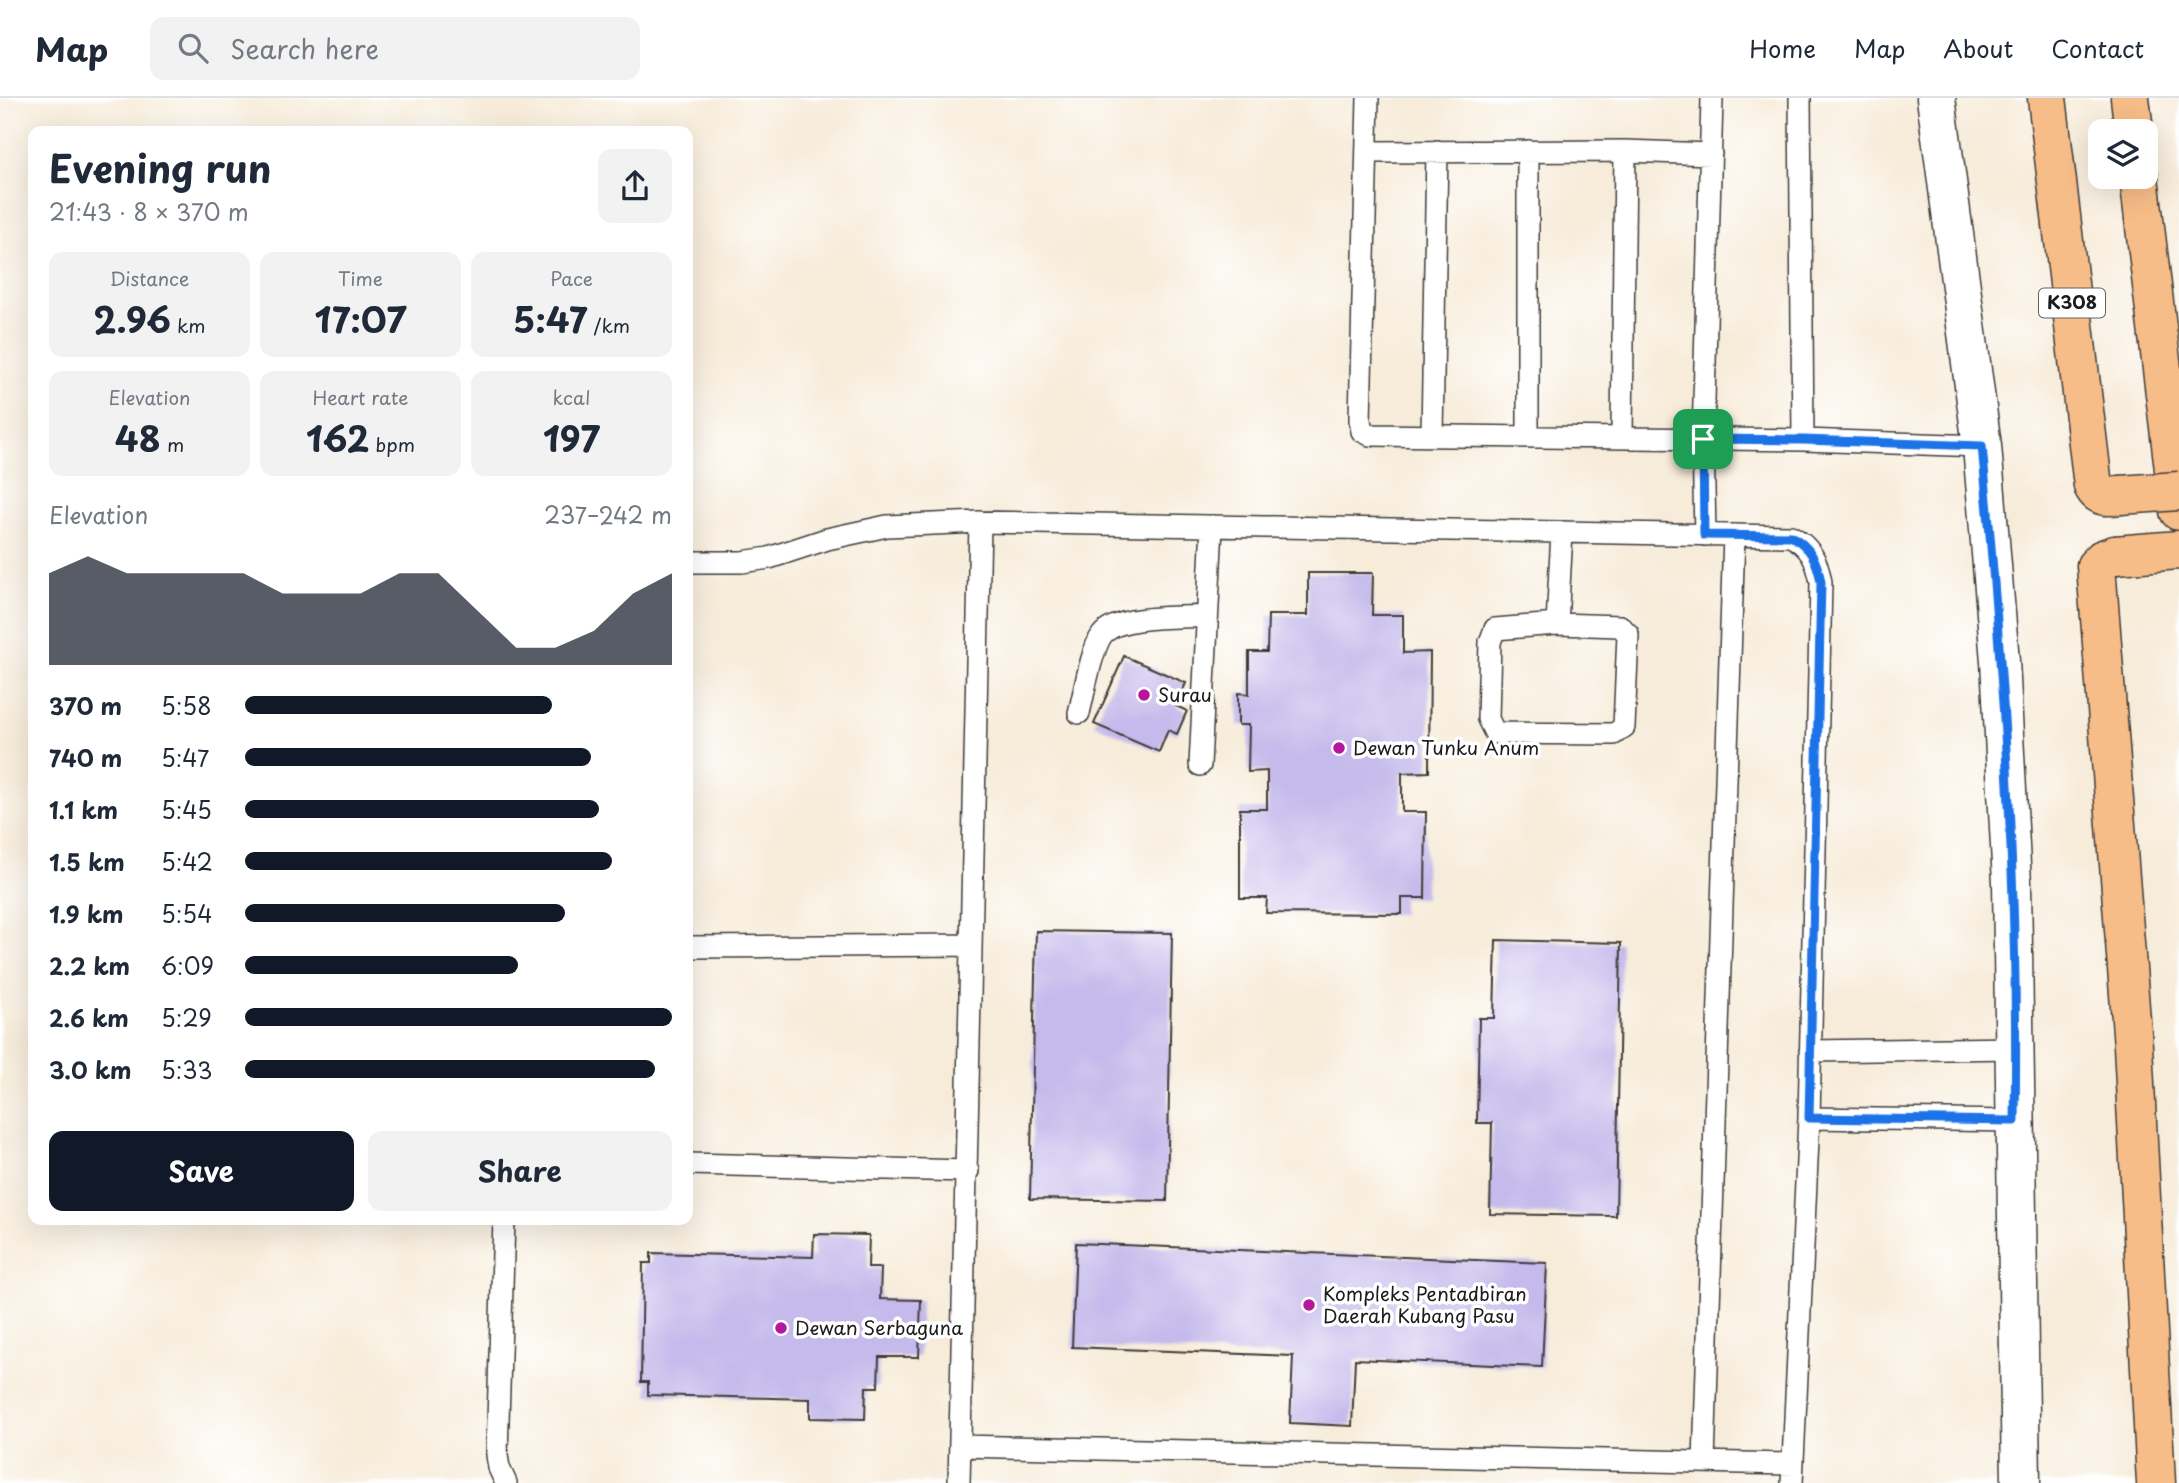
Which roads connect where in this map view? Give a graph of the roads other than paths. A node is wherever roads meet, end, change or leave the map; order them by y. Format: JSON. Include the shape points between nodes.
{"nodes":[{"id":1,"x":1367,"y":98,"type":"edge"},
{"id":2,"x":1712,"y":98,"type":"edge"},
{"id":3,"x":1800,"y":98,"type":"edge"},
{"id":4,"x":1936,"y":98,"type":"edge"},
{"id":5,"x":2046,"y":98,"type":"edge"},
{"id":6,"x":2130,"y":98,"type":"edge"},
{"id":7,"x":2133,"y":119,"type":"edge"},
{"id":8,"x":1437,"y":151,"type":"junction"},
{"id":9,"x":1528,"y":151,"type":"junction"},
{"id":10,"x":1625,"y":151,"type":"junction"},
{"id":11,"x":1367,"y":152,"type":"junction"},
{"id":12,"x":1711,"y":154,"type":"junction"},
{"id":13,"x":2140,"y":189,"type":"edge"},
{"id":14,"x":1432,"y":435,"type":"junction"},
{"id":15,"x":1528,"y":437,"type":"junction"},
{"id":16,"x":1622,"y":438,"type":"junction"},
{"id":17,"x":1703,"y":439,"type":"junction"},
{"id":18,"x":1803,"y":440,"type":"junction"},
{"id":19,"x":1982,"y":446,"type":"junction"},
{"id":20,"x":2179,"y":491,"type":"edge"},
{"id":21,"x":2179,"y":511,"type":"edge"},
{"id":22,"x":981,"y":522,"type":"junction"},
{"id":23,"x":1212,"y":526,"type":"junction"},
{"id":24,"x":1562,"y":532,"type":"junction"},
{"id":25,"x":1704,"y":535,"type":"junction"},
{"id":26,"x":1734,"y":535,"type":"junction"},
{"id":27,"x":2179,"y":550,"type":"edge"},
{"id":28,"x":693,"y":562,"type":"edge"},
{"id":29,"x":1208,"y":617,"type":"junction"},
{"id":30,"x":1557,"y":624,"type":"junction"},
{"id":31,"x":1079,"y":713,"type":"dead end"},
{"id":32,"x":1200,"y":765,"type":"dead end"},
{"id":33,"x":970,"y":945,"type":"junction"},
{"id":34,"x":693,"y":947,"type":"edge"},
{"id":35,"x":2016,"y":1048,"type":"junction"},
{"id":36,"x":1810,"y":1051,"type":"junction"},
{"id":37,"x":1809,"y":1118,"type":"junction"},
{"id":38,"x":2015,"y":1121,"type":"junction"},
{"id":39,"x":693,"y":1164,"type":"edge"},
{"id":40,"x":968,"y":1171,"type":"junction"},
{"id":41,"x":504,"y":1225,"type":"edge"},
{"id":42,"x":960,"y":1446,"type":"junction"},
{"id":43,"x":1704,"y":1462,"type":"junction"},
{"id":44,"x":1792,"y":1473,"type":"edge"},
{"id":45,"x":2150,"y":1480,"type":"edge"},
{"id":46,"x":506,"y":1483,"type":"edge"},
{"id":47,"x":958,"y":1483,"type":"edge"},
{"id":48,"x":2021,"y":1483,"type":"edge"}],
"edges":[{"from":1,"to":11,"type":"lane"},
{"from":2,"to":12,"type":"lane"},
{"from":3,"to":18,"type":"lane"},
{"from":4,"to":19,"type":"street"},
{"from":5,"to":20,"type":"highway","number":"K308","bridge":true,"via":[[2093,486],[2105,497]]},
{"from":6,"to":7,"type":"highway"},
{"from":8,"to":9,"type":"lane"},
{"from":8,"to":11,"type":"lane"},
{"from":8,"to":14,"type":"lane"},
{"from":9,"to":10,"type":"lane"},
{"from":9,"to":15,"type":"lane"},
{"from":10,"to":12,"type":"lane"},
{"from":10,"to":16,"type":"lane"},
{"from":11,"to":14,"type":"lane","via":[[1362,431],[1370,435]]},
{"from":12,"to":17,"type":"lane"},
{"from":13,"to":21,"type":"highway"},
{"from":14,"to":15,"type":"lane"},
{"from":15,"to":16,"type":"lane"},
{"from":16,"to":17,"type":"lane"},
{"from":17,"to":18,"type":"lane"},
{"from":17,"to":25,"type":"lane"},
{"from":18,"to":19,"type":"lane"},
{"from":19,"to":35,"type":"street","via":[[2003,716]]},
{"from":22,"to":23,"type":"lane"},
{"from":22,"to":28,"type":"lane","via":[[887,526],[769,558]]},
{"from":22,"to":33,"type":"lane"},
{"from":23,"to":24,"type":"lane"},
{"from":23,"to":29,"type":"lane"},
{"from":24,"to":25,"type":"lane"},
{"from":24,"to":30,"type":"lane"},
{"from":25,"to":26,"type":"lane"},
{"from":26,"to":36,"type":"lane","via":[[1791,536],[1804,543],[1818,566],[1821,582]]},
{"from":26,"to":43,"type":"lane"},
{"from":27,"to":45,"type":"highway","bridge":true,"via":[[2115,555],[2096,566],[2133,1046]]},
{"from":29,"to":31,"type":"lane","via":[[1123,622],[1103,635]]},
{"from":29,"to":32,"type":"lane"},
{"from":30,"to":30,"type":"lane","via":[[1620,626],[1628,634],[1624,727],[1614,734],[1495,733],[1488,719],[1490,642],[1495,628]]},
{"from":33,"to":34,"type":"lane"},
{"from":33,"to":40,"type":"lane"},
{"from":35,"to":36,"type":"lane"},
{"from":35,"to":38,"type":"street"},
{"from":36,"to":37,"type":"lane"},
{"from":37,"to":38,"type":"lane"},
{"from":37,"to":44,"type":"lane"},
{"from":38,"to":48,"type":"street"},
{"from":39,"to":40,"type":"lane"},
{"from":40,"to":42,"type":"lane"},
{"from":41,"to":46,"type":"lane","via":[[497,1455]]},
{"from":42,"to":43,"type":"lane"},
{"from":42,"to":47,"type":"lane"},
{"from":43,"to":44,"type":"lane"}]}
